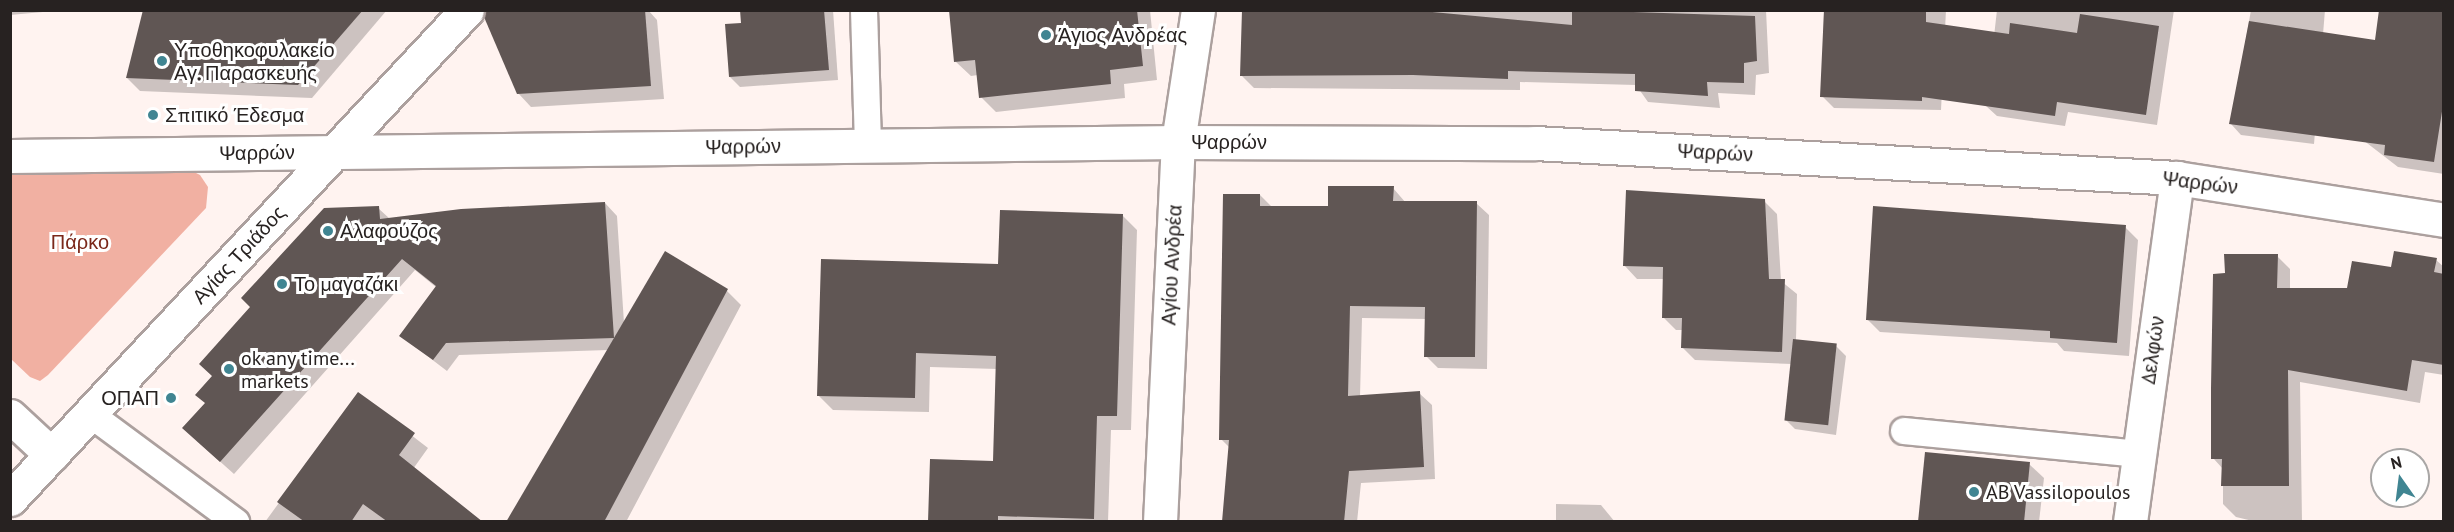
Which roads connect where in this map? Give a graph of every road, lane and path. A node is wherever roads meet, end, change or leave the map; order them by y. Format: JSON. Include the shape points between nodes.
{"nodes":[{"id":1,"x":467,"y":10,"type":"edge"},
{"id":2,"x":864,"y":10,"type":"edge"},
{"id":3,"x":1198,"y":10,"type":"edge"},
{"id":4,"x":1178,"y":142,"type":"junction"},
{"id":5,"x":868,"y":146,"type":"junction"},
{"id":6,"x":334,"y":153,"type":"junction"},
{"id":7,"x":10,"y":156,"type":"edge"},
{"id":8,"x":2176,"y":178,"type":"junction"},
{"id":9,"x":2444,"y":220,"type":"edge"},
{"id":10,"x":90,"y":414,"type":"junction"},
{"id":11,"x":10,"y":416,"type":"edge"},
{"id":12,"x":1904,"y":431,"type":"dead end"},
{"id":13,"x":2139,"y":454,"type":"junction"},
{"id":14,"x":51,"y":455,"type":"junction"},
{"id":15,"x":10,"y":499,"type":"edge"},
{"id":16,"x":236,"y":522,"type":"edge"},
{"id":17,"x":1160,"y":522,"type":"edge"},
{"id":18,"x":2130,"y":522,"type":"edge"}],
"edges":[{"from":1,"to":6,"type":"street","name":"Αγίας Τριάδος"},
{"from":2,"to":5,"type":"lane"},
{"from":3,"to":4,"type":"street","name":"Αγίου Ανδρέα"},
{"from":4,"to":5,"type":"street","name":"Ψαρρών"},
{"from":4,"to":8,"type":"street","name":"Ψαρρών","via":[[1535,143]]},
{"from":4,"to":17,"type":"street","name":"Αγίου Ανδρέα"},
{"from":5,"to":6,"type":"street","name":"Ψαρρών"},
{"from":6,"to":7,"type":"street","name":"Ψαρρών"},
{"from":6,"to":10,"type":"street","name":"Αγίας Τριάδος"},
{"from":8,"to":9,"type":"street","name":"Ψαρρών"},
{"from":8,"to":13,"type":"street","name":"Δελφών"},
{"from":10,"to":14,"type":"street","name":"Αγίας Τριάδος"},
{"from":10,"to":16,"type":"lane"},
{"from":11,"to":14,"type":"street"},
{"from":12,"to":13,"type":"lane"},
{"from":13,"to":18,"type":"street","name":"Δελφών"},
{"from":14,"to":15,"type":"street","name":"Αγίας Τριάδος"}]}
